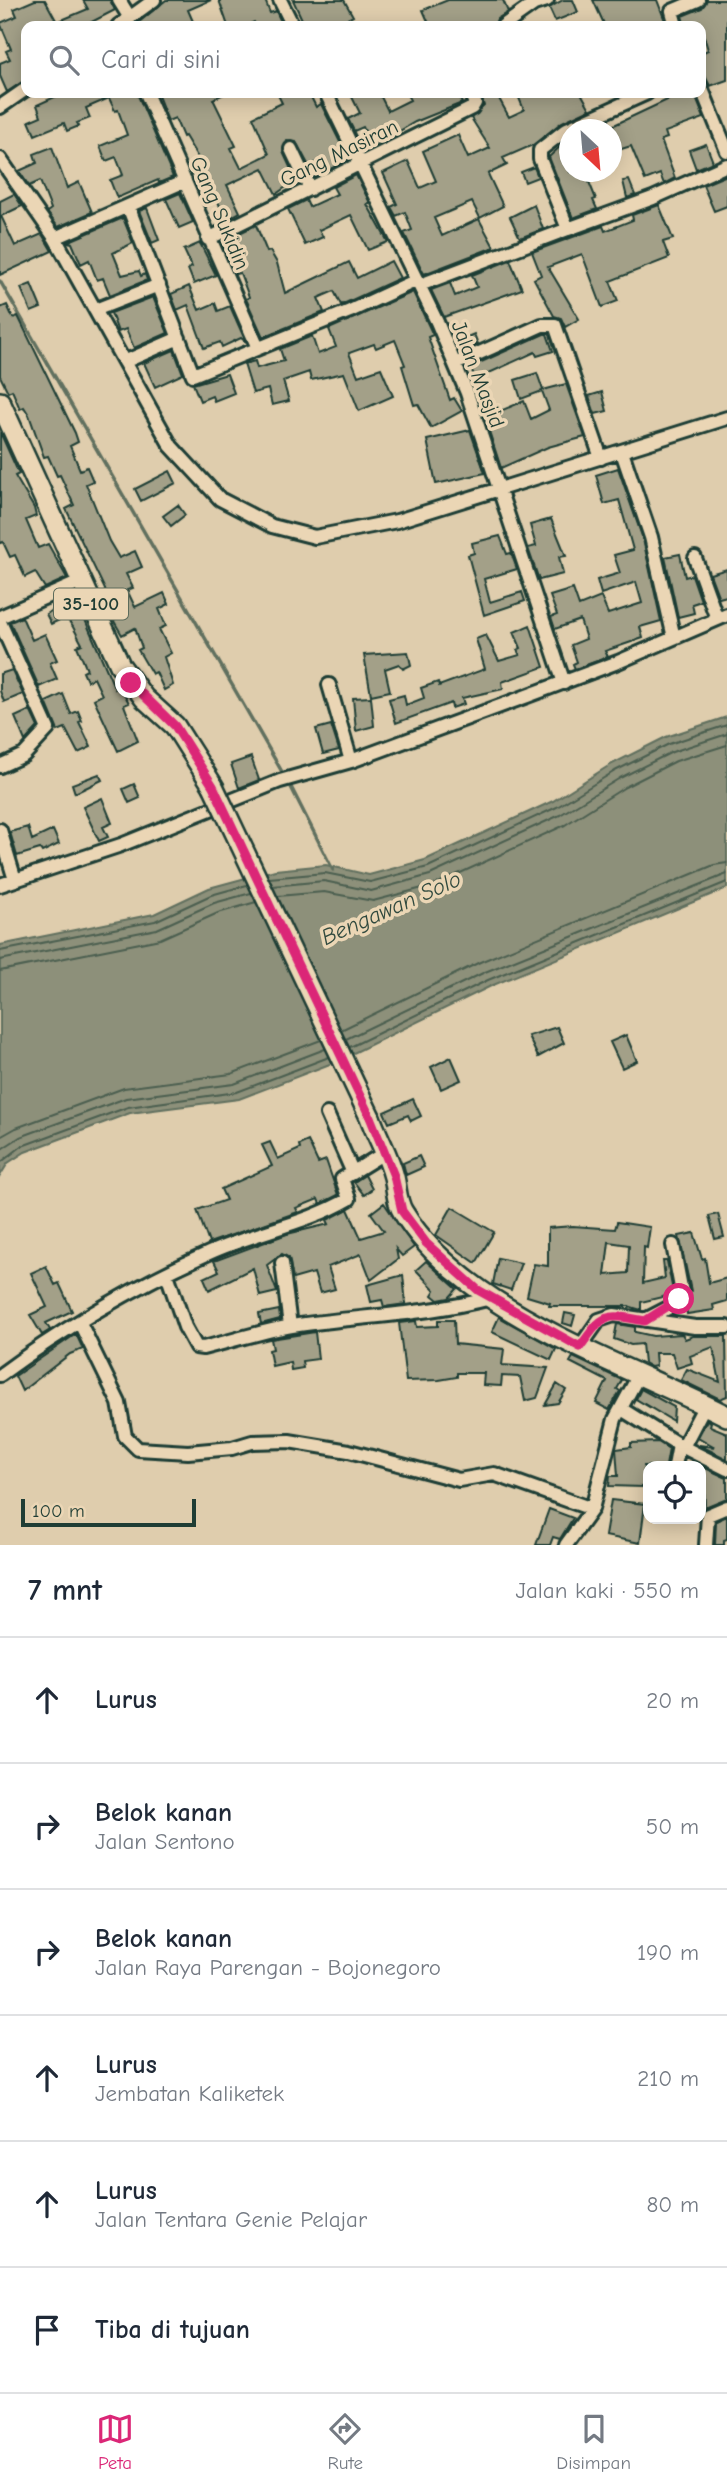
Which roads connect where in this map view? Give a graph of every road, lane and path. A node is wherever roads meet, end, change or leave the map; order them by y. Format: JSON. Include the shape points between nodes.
{"nodes":[{"id":1,"x":119,"y":0,"type":"edge"},
{"id":2,"x":154,"y":0,"type":"edge"},
{"id":3,"x":280,"y":0,"type":"edge"},
{"id":4,"x":547,"y":0,"type":"edge"},
{"id":5,"x":698,"y":0,"type":"edge"},
{"id":6,"x":682,"y":3,"type":"edge"},
{"id":7,"x":130,"y":18,"type":"junction"},
{"id":8,"x":126,"y":21,"type":"edge"},
{"id":9,"x":290,"y":21,"type":"edge"},
{"id":10,"x":510,"y":21,"type":"edge"},
{"id":11,"x":675,"y":21,"type":"edge"},
{"id":12,"x":21,"y":92,"type":"edge"},
{"id":13,"x":148,"y":98,"type":"edge"},
{"id":14,"x":329,"y":98,"type":"edge"},
{"id":15,"x":472,"y":98,"type":"edge"},
{"id":16,"x":636,"y":98,"type":"edge"},
{"id":17,"x":705,"y":98,"type":"edge"},
{"id":18,"x":0,"y":107,"type":"edge"},
{"id":19,"x":291,"y":149,"type":"dead end"},
{"id":20,"x":727,"y":151,"type":"edge"},
{"id":21,"x":0,"y":159,"type":"edge"},
{"id":22,"x":362,"y":164,"type":"junction"},
{"id":23,"x":727,"y":164,"type":"edge"},
{"id":24,"x":185,"y":181,"type":"junction"},
{"id":25,"x":310,"y":189,"type":"junction"},
{"id":26,"x":128,"y":206,"type":"junction"},
{"id":27,"x":568,"y":229,"type":"junction"},
{"id":28,"x":55,"y":238,"type":"junction"},
{"id":29,"x":208,"y":239,"type":"junction"},
{"id":30,"x":418,"y":282,"type":"junction"},
{"id":31,"x":159,"y":285,"type":"junction"},
{"id":32,"x":95,"y":310,"type":"junction"},
{"id":33,"x":179,"y":338,"type":"junction"},
{"id":34,"x":258,"y":348,"type":"junction"},
{"id":35,"x":124,"y":362,"type":"junction"},
{"id":36,"x":455,"y":364,"type":"junction"},
{"id":37,"x":0,"y":402,"type":"edge"},
{"id":38,"x":727,"y":418,"type":"edge"},
{"id":39,"x":622,"y":452,"type":"junction"},
{"id":40,"x":601,"y":458,"type":"junction"},
{"id":41,"x":499,"y":491,"type":"junction"},
{"id":42,"x":695,"y":558,"type":"dead end"},
{"id":43,"x":80,"y":582,"type":"junction"},
{"id":44,"x":722,"y":617,"type":"edge"},
{"id":45,"x":0,"y":620,"type":"edge"},
{"id":46,"x":674,"y":638,"type":"junction"},
{"id":47,"x":564,"y":682,"type":"junction"},
{"id":48,"x":329,"y":685,"type":"dead end"},
{"id":49,"x":351,"y":761,"type":"junction"},
{"id":50,"x":0,"y":766,"type":"edge"},
{"id":51,"x":0,"y":830,"type":"edge"},
{"id":52,"x":15,"y":880,"type":"junction"},
{"id":53,"x":0,"y":885,"type":"edge"},
{"id":54,"x":327,"y":1114,"type":"dead end"},
{"id":55,"x":384,"y":1153,"type":"junction"},
{"id":56,"x":353,"y":1173,"type":"junction"},
{"id":57,"x":673,"y":1245,"type":"dead end"},
{"id":58,"x":282,"y":1263,"type":"dead end"},
{"id":59,"x":167,"y":1274,"type":"junction"},
{"id":60,"x":491,"y":1298,"type":"junction"},
{"id":61,"x":645,"y":1321,"type":"junction"},
{"id":62,"x":80,"y":1323,"type":"junction"},
{"id":63,"x":290,"y":1326,"type":"junction"},
{"id":64,"x":727,"y":1326,"type":"edge"},
{"id":65,"x":580,"y":1347,"type":"junction"},
{"id":66,"x":640,"y":1373,"type":"junction"},
{"id":67,"x":0,"y":1375,"type":"edge"},
{"id":68,"x":705,"y":1405,"type":"junction"},
{"id":69,"x":623,"y":1410,"type":"junction"},
{"id":70,"x":727,"y":1416,"type":"edge"},
{"id":71,"x":681,"y":1446,"type":"junction"},
{"id":72,"x":676,"y":1461,"type":"edge"},
{"id":73,"x":727,"y":1469,"type":"edge"},
{"id":74,"x":727,"y":1507,"type":"edge"},
{"id":75,"x":592,"y":1509,"type":"junction"},
{"id":76,"x":566,"y":1545,"type":"edge"},
{"id":77,"x":706,"y":1545,"type":"edge"}],
"edges":[{"from":1,"to":7,"type":"street"},
{"from":2,"to":7,"type":"street"},
{"from":3,"to":9,"type":"street"},
{"from":4,"to":10,"type":"street"},
{"from":5,"to":6,"type":"street"},
{"from":6,"to":11,"type":"street","via":[[672,11]]},
{"from":7,"to":8,"type":"street"},
{"from":12,"to":18,"type":"street"},
{"from":13,"to":24,"type":"street","name":"Gang Sukidin"},
{"from":14,"to":22,"type":"street","name":"Jalan Masjid"},
{"from":15,"to":22,"type":"street","name":"Gang Masiran","via":[[472,108]]},
{"from":16,"to":27,"type":"street","via":[[567,129],[540,150]]},
{"from":17,"to":20,"type":"street"},
{"from":19,"to":25,"type":"street"},
{"from":21,"to":28,"type":"street"},
{"from":22,"to":25,"type":"street","name":"Gang Masiran"},
{"from":22,"to":30,"type":"street","name":"Jalan Masjid"},
{"from":23,"to":27,"type":"street"},
{"from":24,"to":26,"type":"street"},
{"from":24,"to":29,"type":"street","name":"Gang Sukidin"},
{"from":25,"to":29,"type":"street","name":"Gang Masiran"},
{"from":26,"to":28,"type":"street"},
{"from":26,"to":31,"type":"street"},
{"from":27,"to":30,"type":"street"},
{"from":28,"to":32,"type":"street"},
{"from":29,"to":34,"type":"street","name":"Gang Sukidin"},
{"from":30,"to":34,"type":"street"},
{"from":30,"to":36,"type":"street","name":"Jalan Masjid"},
{"from":31,"to":32,"type":"street"},
{"from":31,"to":33,"type":"street"},
{"from":32,"to":35,"type":"street"},
{"from":33,"to":34,"type":"street","via":[[193,375]]},
{"from":33,"to":35,"type":"street"},
{"from":35,"to":41,"type":"street","via":[[171,446],[204,485],[241,512],[296,534],[332,536]]},
{"from":36,"to":40,"type":"street","via":[[542,325],[555,325]]},
{"from":36,"to":41,"type":"street","name":"Jalan Masjid"},
{"from":37,"to":43,"type":"main road","number":"35-100"},
{"from":38,"to":39,"type":"street"},
{"from":39,"to":40,"type":"street"},
{"from":39,"to":46,"type":"street","via":[[651,537]]},
{"from":40,"to":41,"type":"street"},
{"from":41,"to":47,"type":"street","name":"Jalan Masjid"},
{"from":42,"to":44,"type":"street"},
{"from":43,"to":45,"type":"street"},
{"from":43,"to":55,"type":"main road","number":"35-100","bridge":true,"via":[[131,683],[175,726],[213,786]]},
{"from":44,"to":46,"type":"street"},
{"from":45,"to":50,"type":"street","via":[[48,729],[24,755]]},
{"from":46,"to":47,"type":"street"},
{"from":47,"to":49,"type":"street"},
{"from":48,"to":49,"type":"street"},
{"from":49,"to":52,"type":"street","via":[[279,781],[121,845]]},
{"from":51,"to":52,"type":"street"},
{"from":52,"to":53,"type":"street"},
{"from":54,"to":56,"type":"street"},
{"from":55,"to":56,"type":"street"},
{"from":55,"to":60,"type":"main road","number":"35-100","via":[[402,1211],[444,1262]]},
{"from":56,"to":59,"type":"street","via":[[342,1179],[349,1199],[336,1207],[210,1252]]},
{"from":57,"to":61,"type":"street","via":[[682,1293],[674,1305]]},
{"from":58,"to":63,"type":"street"},
{"from":59,"to":62,"type":"street"},
{"from":59,"to":63,"type":"street","via":[[196,1347]]},
{"from":60,"to":63,"type":"street","via":[[447,1309]]},
{"from":60,"to":65,"type":"main road","number":"35-100"},
{"from":61,"to":64,"type":"street"},
{"from":61,"to":65,"type":"street","via":[[605,1317]]},
{"from":62,"to":67,"type":"street"},
{"from":62,"to":75,"type":"street","via":[[119,1403],[125,1436],[138,1449],[188,1452],[289,1441],[349,1451],[459,1480],[494,1474]]},
{"from":65,"to":66,"type":"main road","number":"35-100"},
{"from":66,"to":68,"type":"main road","number":"35-100"},
{"from":66,"to":69,"type":"street"},
{"from":68,"to":70,"type":"main road","number":"35-100"},
{"from":68,"to":71,"type":"street"},
{"from":69,"to":71,"type":"street"},
{"from":69,"to":75,"type":"street","via":[[615,1419]]},
{"from":71,"to":72,"type":"street"},
{"from":71,"to":73,"type":"street"},
{"from":74,"to":77,"type":"street","via":[[708,1515]]},
{"from":75,"to":76,"type":"street"}]}
